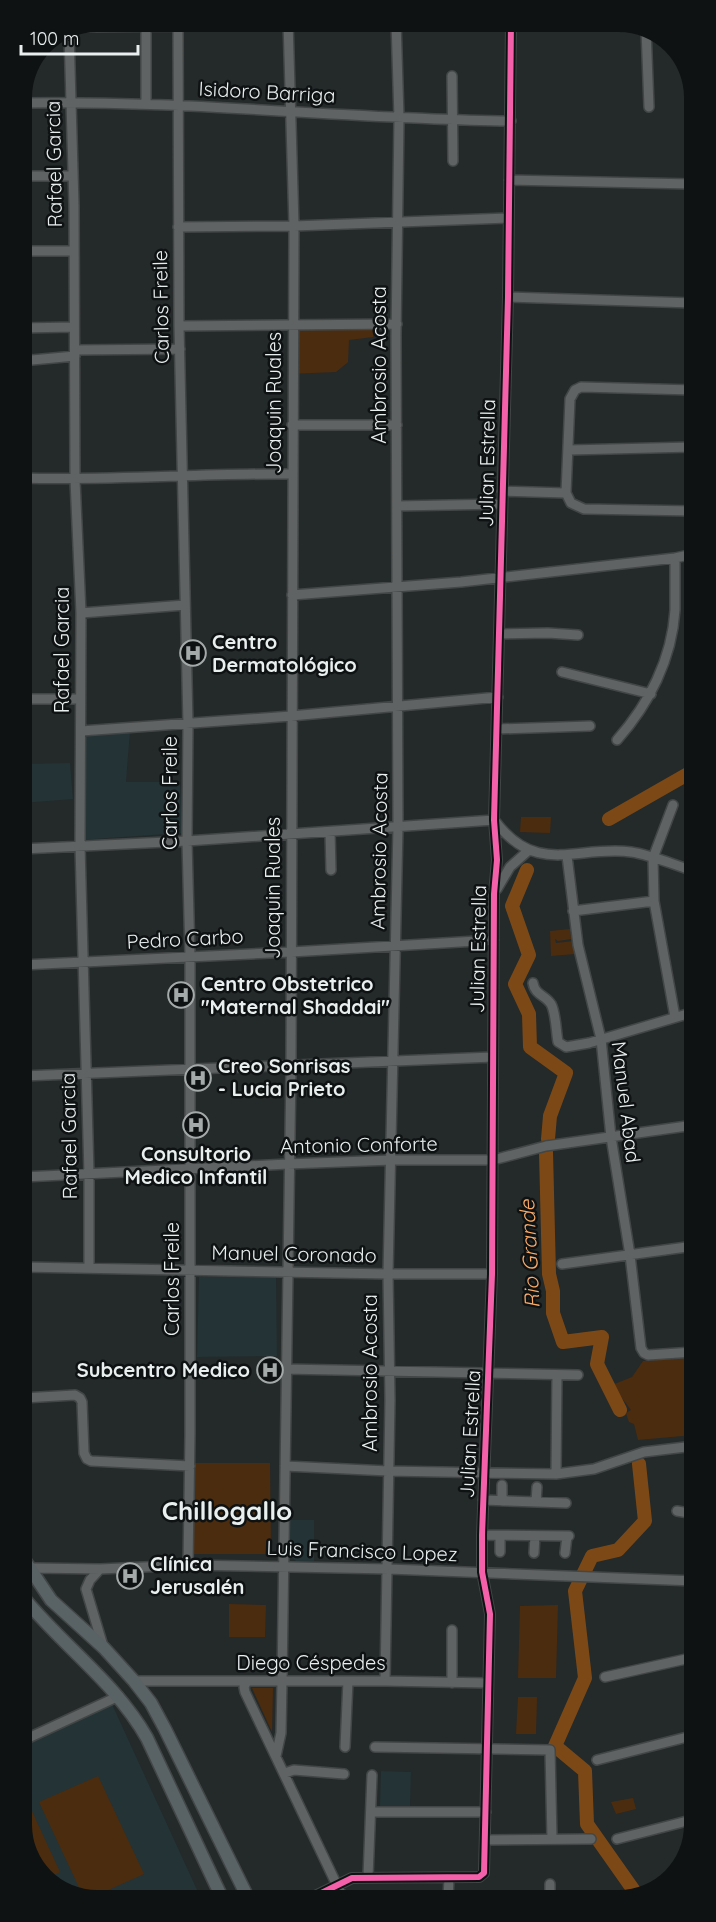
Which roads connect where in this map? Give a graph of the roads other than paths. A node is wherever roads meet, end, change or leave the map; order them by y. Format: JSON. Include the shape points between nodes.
{"nodes":[{"id":1,"x":146,"y":32,"type":"edge"},
{"id":2,"x":178,"y":32,"type":"edge"},
{"id":3,"x":288,"y":32,"type":"edge"},
{"id":4,"x":396,"y":32,"type":"edge"},
{"id":5,"x":511,"y":32,"type":"edge"},
{"id":6,"x":646,"y":37,"type":"edge"},
{"id":7,"x":69,"y":38,"type":"edge"},
{"id":8,"x":453,"y":76,"type":"dead end"},
{"id":9,"x":32,"y":102,"type":"edge"},
{"id":10,"x":72,"y":102,"type":"junction"},
{"id":11,"x":146,"y":103,"type":"junction"},
{"id":12,"x":177,"y":105,"type":"junction"},
{"id":13,"x":649,"y":107,"type":"dead end"},
{"id":14,"x":291,"y":111,"type":"junction"},
{"id":15,"x":399,"y":118,"type":"junction"},
{"id":16,"x":454,"y":120,"type":"junction"},
{"id":17,"x":511,"y":120,"type":"junction"},
{"id":18,"x":453,"y":161,"type":"dead end"},
{"id":19,"x":32,"y":176,"type":"edge"},
{"id":20,"x":74,"y":176,"type":"junction"},
{"id":21,"x":509,"y":180,"type":"junction"},
{"id":22,"x":684,"y":184,"type":"edge"},
{"id":23,"x":508,"y":218,"type":"junction"},
{"id":24,"x":398,"y":222,"type":"junction"},
{"id":25,"x":294,"y":226,"type":"junction"},
{"id":26,"x":178,"y":227,"type":"junction"},
{"id":27,"x":32,"y":251,"type":"edge"},
{"id":28,"x":74,"y":251,"type":"junction"},
{"id":29,"x":508,"y":297,"type":"junction"},
{"id":30,"x":684,"y":303,"type":"edge"},
{"id":31,"x":397,"y":324,"type":"junction"},
{"id":32,"x":179,"y":326,"type":"junction"},
{"id":33,"x":293,"y":326,"type":"junction"},
{"id":34,"x":74,"y":327,"type":"junction"},
{"id":35,"x":32,"y":328,"type":"edge"},
{"id":36,"x":180,"y":349,"type":"junction"},
{"id":37,"x":75,"y":353,"type":"junction"},
{"id":38,"x":32,"y":360,"type":"edge"},
{"id":39,"x":684,"y":390,"type":"edge"},
{"id":40,"x":397,"y":425,"type":"junction"},
{"id":41,"x":292,"y":426,"type":"junction"},
{"id":42,"x":684,"y":447,"type":"edge"},
{"id":43,"x":569,"y":450,"type":"junction"},
{"id":44,"x":292,"y":474,"type":"junction"},
{"id":45,"x":182,"y":475,"type":"junction"},
{"id":46,"x":32,"y":478,"type":"edge"},
{"id":47,"x":75,"y":480,"type":"junction"},
{"id":48,"x":502,"y":491,"type":"junction"},
{"id":49,"x":566,"y":493,"type":"junction"},
{"id":50,"x":502,"y":504,"type":"junction"},
{"id":51,"x":397,"y":506,"type":"junction"},
{"id":52,"x":684,"y":511,"type":"edge"},
{"id":53,"x":684,"y":556,"type":"edge"},
{"id":54,"x":675,"y":558,"type":"junction"},
{"id":55,"x":501,"y":576,"type":"junction"},
{"id":56,"x":397,"y":588,"type":"junction"},
{"id":57,"x":292,"y":595,"type":"junction"},
{"id":58,"x":185,"y":605,"type":"junction"},
{"id":59,"x":81,"y":613,"type":"junction"},
{"id":60,"x":499,"y":634,"type":"junction"},
{"id":61,"x":578,"y":635,"type":"dead end"},
{"id":62,"x":562,"y":672,"type":"dead end"},
{"id":63,"x":651,"y":694,"type":"junction"},
{"id":64,"x":498,"y":697,"type":"junction"},
{"id":65,"x":32,"y":699,"type":"edge"},
{"id":66,"x":79,"y":699,"type":"junction"},
{"id":67,"x":398,"y":706,"type":"junction"},
{"id":68,"x":291,"y":716,"type":"junction"},
{"id":69,"x":188,"y":724,"type":"junction"},
{"id":70,"x":590,"y":726,"type":"dead end"},
{"id":71,"x":497,"y":729,"type":"junction"},
{"id":72,"x":81,"y":731,"type":"junction"},
{"id":73,"x":617,"y":740,"type":"dead end"},
{"id":74,"x":673,"y":805,"type":"dead end"},
{"id":75,"x":494,"y":820,"type":"junction"},
{"id":76,"x":398,"y":827,"type":"junction"},
{"id":77,"x":330,"y":832,"type":"junction"},
{"id":78,"x":292,"y":835,"type":"junction"},
{"id":79,"x":187,"y":841,"type":"junction"},
{"id":80,"x":80,"y":846,"type":"junction"},
{"id":81,"x":32,"y":848,"type":"edge"},
{"id":82,"x":529,"y":850,"type":"junction"},
{"id":83,"x":567,"y":856,"type":"junction"},
{"id":84,"x":653,"y":858,"type":"junction"},
{"id":85,"x":684,"y":868,"type":"edge"},
{"id":86,"x":331,"y":870,"type":"dead end"},
{"id":87,"x":494,"y":894,"type":"junction"},
{"id":88,"x":654,"y":901,"type":"junction"},
{"id":89,"x":573,"y":911,"type":"junction"},
{"id":90,"x":494,"y":940,"type":"junction"},
{"id":91,"x":395,"y":946,"type":"junction"},
{"id":92,"x":291,"y":952,"type":"junction"},
{"id":93,"x":190,"y":956,"type":"junction"},
{"id":94,"x":84,"y":963,"type":"junction"},
{"id":95,"x":32,"y":965,"type":"edge"},
{"id":96,"x":533,"y":982,"type":"dead end"},
{"id":97,"x":684,"y":1015,"type":"edge"},
{"id":98,"x":675,"y":1017,"type":"junction"},
{"id":99,"x":601,"y":1039,"type":"junction"},
{"id":100,"x":493,"y":1057,"type":"junction"},
{"id":101,"x":393,"y":1062,"type":"junction"},
{"id":102,"x":291,"y":1067,"type":"junction"},
{"id":103,"x":189,"y":1070,"type":"junction"},
{"id":104,"x":86,"y":1074,"type":"junction"},
{"id":105,"x":32,"y":1076,"type":"edge"},
{"id":106,"x":684,"y":1126,"type":"edge"},
{"id":107,"x":611,"y":1137,"type":"junction"},
{"id":108,"x":494,"y":1160,"type":"junction"},
{"id":109,"x":392,"y":1161,"type":"junction"},
{"id":110,"x":288,"y":1164,"type":"junction"},
{"id":111,"x":190,"y":1168,"type":"junction"},
{"id":112,"x":89,"y":1174,"type":"junction"},
{"id":113,"x":32,"y":1177,"type":"edge"},
{"id":114,"x":684,"y":1247,"type":"edge"},
{"id":115,"x":630,"y":1255,"type":"junction"},
{"id":116,"x":562,"y":1264,"type":"dead end"},
{"id":117,"x":32,"y":1267,"type":"edge"},
{"id":118,"x":88,"y":1267,"type":"junction"},
{"id":119,"x":190,"y":1269,"type":"junction"},
{"id":120,"x":287,"y":1272,"type":"junction"},
{"id":121,"x":388,"y":1274,"type":"junction"},
{"id":122,"x":492,"y":1274,"type":"junction"},
{"id":123,"x":684,"y":1353,"type":"edge"},
{"id":124,"x":285,"y":1369,"type":"junction"},
{"id":125,"x":389,"y":1372,"type":"junction"},
{"id":126,"x":489,"y":1374,"type":"junction"},
{"id":127,"x":578,"y":1375,"type":"dead end"},
{"id":128,"x":557,"y":1376,"type":"junction"},
{"id":129,"x":32,"y":1397,"type":"edge"},
{"id":130,"x":684,"y":1447,"type":"edge"},
{"id":131,"x":190,"y":1466,"type":"junction"},
{"id":132,"x":285,"y":1466,"type":"junction"},
{"id":133,"x":388,"y":1471,"type":"junction"},
{"id":134,"x":485,"y":1472,"type":"junction"},
{"id":135,"x":556,"y":1474,"type":"junction"},
{"id":136,"x":502,"y":1485,"type":"dead end"},
{"id":137,"x":537,"y":1487,"type":"dead end"},
{"id":138,"x":483,"y":1500,"type":"junction"},
{"id":139,"x":502,"y":1501,"type":"junction"},
{"id":140,"x":536,"y":1502,"type":"junction"},
{"id":141,"x":566,"y":1503,"type":"dead end"},
{"id":142,"x":677,"y":1511,"type":"dead end"},
{"id":143,"x":684,"y":1512,"type":"edge"},
{"id":144,"x":482,"y":1535,"type":"junction"},
{"id":145,"x":500,"y":1536,"type":"junction"},
{"id":146,"x":535,"y":1536,"type":"junction"},
{"id":147,"x":500,"y":1552,"type":"dead end"},
{"id":148,"x":534,"y":1552,"type":"dead end"},
{"id":149,"x":565,"y":1553,"type":"dead end"},
{"id":150,"x":32,"y":1564,"type":"edge"},
{"id":151,"x":188,"y":1565,"type":"junction"},
{"id":152,"x":283,"y":1567,"type":"junction"},
{"id":153,"x":100,"y":1569,"type":"junction"},
{"id":154,"x":388,"y":1569,"type":"junction"},
{"id":155,"x":482,"y":1572,"type":"junction"},
{"id":156,"x":32,"y":1573,"type":"edge"},
{"id":157,"x":684,"y":1580,"type":"edge"},
{"id":158,"x":32,"y":1607,"type":"edge"},
{"id":159,"x":452,"y":1630,"type":"dead end"},
{"id":160,"x":104,"y":1648,"type":"junction"},
{"id":161,"x":684,"y":1659,"type":"edge"},
{"id":162,"x":606,"y":1677,"type":"dead end"},
{"id":163,"x":134,"y":1681,"type":"junction"},
{"id":164,"x":247,"y":1681,"type":"junction"},
{"id":165,"x":282,"y":1681,"type":"junction"},
{"id":166,"x":385,"y":1681,"type":"junction"},
{"id":167,"x":348,"y":1682,"type":"junction"},
{"id":168,"x":452,"y":1683,"type":"junction"},
{"id":169,"x":488,"y":1683,"type":"junction"},
{"id":170,"x":119,"y":1696,"type":"junction"},
{"id":171,"x":32,"y":1736,"type":"edge"},
{"id":172,"x":684,"y":1738,"type":"edge"},
{"id":173,"x":345,"y":1747,"type":"dead end"},
{"id":174,"x":375,"y":1747,"type":"dead end"},
{"id":175,"x":488,"y":1748,"type":"junction"},
{"id":176,"x":276,"y":1756,"type":"junction"},
{"id":177,"x":597,"y":1760,"type":"dead end"},
{"id":178,"x":285,"y":1773,"type":"junction"},
{"id":179,"x":344,"y":1774,"type":"dead end"},
{"id":180,"x":372,"y":1775,"type":"dead end"},
{"id":181,"x":372,"y":1812,"type":"junction"},
{"id":182,"x":486,"y":1812,"type":"junction"},
{"id":183,"x":684,"y":1822,"type":"edge"},
{"id":184,"x":552,"y":1839,"type":"junction"},
{"id":185,"x":591,"y":1839,"type":"dead end"},
{"id":186,"x":617,"y":1839,"type":"dead end"},
{"id":187,"x":486,"y":1840,"type":"junction"},
{"id":188,"x":368,"y":1877,"type":"junction"},
{"id":189,"x":449,"y":1878,"type":"junction"},
{"id":190,"x":550,"y":1884,"type":"dead end"},
{"id":191,"x":337,"y":1885,"type":"junction"},
{"id":192,"x":218,"y":1890,"type":"edge"},
{"id":193,"x":244,"y":1890,"type":"edge"},
{"id":194,"x":327,"y":1890,"type":"edge"},
{"id":195,"x":339,"y":1890,"type":"edge"},
{"id":196,"x":448,"y":1890,"type":"edge"},
{"id":197,"x":550,"y":1890,"type":"edge"}],
"edges":[{"from":1,"to":11,"type":"street"},
{"from":2,"to":12,"type":"street","name":"Carlos Freile"},
{"from":3,"to":14,"type":"street","name":"Joaquin Ruales"},
{"from":4,"to":15,"type":"street","name":"Ambrosio Acosta"},
{"from":5,"to":17,"type":"street","name":"Julian Estrella"},
{"from":6,"to":13,"type":"street"},
{"from":7,"to":10,"type":"street","name":"Rafael Garcia"},
{"from":8,"to":16,"type":"street"},
{"from":9,"to":10,"type":"street","name":"Isidoro Barriga"},
{"from":10,"to":11,"type":"street","name":"Isidoro Barriga"},
{"from":10,"to":20,"type":"street","name":"Rafael Garcia"},
{"from":11,"to":12,"type":"street","name":"Isidoro Barriga"},
{"from":12,"to":14,"type":"street","name":"Isidoro Barriga"},
{"from":12,"to":26,"type":"street","name":"Carlos Freile"},
{"from":14,"to":15,"type":"street","name":"Isidoro Barriga"},
{"from":14,"to":25,"type":"street","name":"Joaquin Ruales"},
{"from":15,"to":16,"type":"street","name":"Isidoro Barriga"},
{"from":15,"to":24,"type":"street","name":"Ambrosio Acosta"},
{"from":16,"to":17,"type":"street","name":"Isidoro Barriga"},
{"from":16,"to":18,"type":"street"},
{"from":17,"to":21,"type":"street","name":"Julian Estrella"},
{"from":19,"to":20,"type":"street"},
{"from":20,"to":28,"type":"street","name":"Rafael Garcia"},
{"from":21,"to":22,"type":"street"},
{"from":21,"to":23,"type":"street","name":"Julian Estrella"},
{"from":23,"to":24,"type":"street"},
{"from":23,"to":29,"type":"street","name":"Julian Estrella"},
{"from":24,"to":25,"type":"street"},
{"from":24,"to":31,"type":"street","name":"Ambrosio Acosta"},
{"from":25,"to":26,"type":"street"},
{"from":25,"to":33,"type":"street","name":"Joaquin Ruales"},
{"from":26,"to":32,"type":"street","name":"Carlos Freile"},
{"from":27,"to":28,"type":"street"},
{"from":28,"to":34,"type":"street","name":"Rafael Garcia"},
{"from":29,"to":30,"type":"street"},
{"from":29,"to":48,"type":"street","name":"Julian Estrella"},
{"from":31,"to":33,"type":"street"},
{"from":31,"to":40,"type":"street","name":"Ambrosio Acosta"},
{"from":32,"to":33,"type":"street"},
{"from":32,"to":36,"type":"street","name":"Carlos Freile"},
{"from":33,"to":41,"type":"street","name":"Joaquin Ruales"},
{"from":34,"to":35,"type":"street"},
{"from":34,"to":37,"type":"street","name":"Rafael Garcia"},
{"from":36,"to":37,"type":"street"},
{"from":36,"to":45,"type":"street","name":"Carlos Freile"},
{"from":37,"to":38,"type":"street"},
{"from":37,"to":47,"type":"street","name":"Rafael Garcia"},
{"from":39,"to":43,"type":"street","via":[[578,388],[570,399]]},
{"from":40,"to":41,"type":"street"},
{"from":40,"to":51,"type":"street","name":"Ambrosio Acosta"},
{"from":41,"to":44,"type":"street","name":"Joaquin Ruales"},
{"from":42,"to":43,"type":"street"},
{"from":43,"to":49,"type":"street"},
{"from":44,"to":45,"type":"street"},
{"from":44,"to":57,"type":"street","name":"Joaquin Ruales"},
{"from":45,"to":47,"type":"street"},
{"from":45,"to":58,"type":"street","name":"Carlos Freile"},
{"from":46,"to":47,"type":"street"},
{"from":47,"to":59,"type":"street","name":"Rafael Garcia"},
{"from":48,"to":49,"type":"street"},
{"from":48,"to":50,"type":"street","name":"Julian Estrella"},
{"from":49,"to":52,"type":"street","via":[[571,503],[584,509]]},
{"from":50,"to":51,"type":"street"},
{"from":50,"to":55,"type":"street","name":"Julian Estrella"},
{"from":51,"to":56,"type":"street","name":"Ambrosio Acosta"},
{"from":53,"to":54,"type":"street"},
{"from":54,"to":55,"type":"street"},
{"from":54,"to":63,"type":"street","via":[[675,612],[665,660]]},
{"from":55,"to":56,"type":"street"},
{"from":55,"to":60,"type":"street","name":"Julian Estrella"},
{"from":56,"to":57,"type":"street"},
{"from":56,"to":67,"type":"street","name":"Ambrosio Acosta"},
{"from":57,"to":68,"type":"street","name":"Joaquin Ruales"},
{"from":58,"to":59,"type":"street"},
{"from":58,"to":69,"type":"street","name":"Carlos Freile"},
{"from":59,"to":66,"type":"street","name":"Rafael Garcia"},
{"from":60,"to":61,"type":"street"},
{"from":60,"to":64,"type":"street","name":"Julian Estrella"},
{"from":62,"to":63,"type":"street"},
{"from":63,"to":73,"type":"street"},
{"from":64,"to":67,"type":"street"},
{"from":64,"to":71,"type":"street","name":"Julian Estrella"},
{"from":65,"to":66,"type":"street"},
{"from":66,"to":72,"type":"street","name":"Rafael Garcia"},
{"from":67,"to":68,"type":"street"},
{"from":67,"to":76,"type":"street","name":"Ambrosio Acosta"},
{"from":68,"to":69,"type":"street"},
{"from":68,"to":78,"type":"street","name":"Joaquin Ruales"},
{"from":69,"to":72,"type":"street"},
{"from":69,"to":79,"type":"street","name":"Carlos Freile"},
{"from":70,"to":71,"type":"street"},
{"from":71,"to":75,"type":"street","name":"Julian Estrella"},
{"from":72,"to":80,"type":"street","name":"Rafael Garcia"},
{"from":74,"to":84,"type":"street"},
{"from":75,"to":76,"type":"street"},
{"from":75,"to":82,"type":"street","via":[[513,841]]},
{"from":75,"to":87,"type":"street","name":"Julian Estrella"},
{"from":76,"to":77,"type":"street"},
{"from":76,"to":91,"type":"street","name":"Ambrosio Acosta"},
{"from":77,"to":78,"type":"street"},
{"from":77,"to":86,"type":"street"},
{"from":78,"to":79,"type":"street"},
{"from":78,"to":92,"type":"street","name":"Joaquin Ruales"},
{"from":79,"to":80,"type":"street"},
{"from":79,"to":93,"type":"street","name":"Carlos Freile"},
{"from":80,"to":81,"type":"street"},
{"from":80,"to":94,"type":"street","name":"Rafael Garcia"},
{"from":82,"to":83,"type":"street"},
{"from":82,"to":87,"type":"street","via":[[510,867]]},
{"from":83,"to":84,"type":"street","via":[[610,851]]},
{"from":83,"to":89,"type":"street","name":"Manuel Abad"},
{"from":84,"to":85,"type":"street"},
{"from":84,"to":88,"type":"street"},
{"from":87,"to":90,"type":"street","name":"Julian Estrella"},
{"from":88,"to":89,"type":"street"},
{"from":88,"to":98,"type":"street"},
{"from":89,"to":99,"type":"street","name":"Manuel Abad"},
{"from":90,"to":91,"type":"street","name":"Pedro Carbo"},
{"from":90,"to":100,"type":"street","name":"Julian Estrella"},
{"from":91,"to":92,"type":"street","name":"Pedro Carbo"},
{"from":91,"to":101,"type":"street","name":"Ambrosio Acosta"},
{"from":92,"to":93,"type":"street","name":"Pedro Carbo"},
{"from":92,"to":102,"type":"street","name":"Joaquin Ruales"},
{"from":93,"to":94,"type":"street","name":"Pedro Carbo"},
{"from":93,"to":103,"type":"street","name":"Carlos Freile"},
{"from":94,"to":95,"type":"street","name":"Pedro Carbo"},
{"from":94,"to":104,"type":"street","name":"Rafael Garcia"},
{"from":96,"to":99,"type":"street","via":[[538,993],[550,1002],[561,1045]]},
{"from":97,"to":98,"type":"street"},
{"from":98,"to":99,"type":"street"},
{"from":99,"to":107,"type":"street","name":"Manuel Abad"},
{"from":100,"to":101,"type":"street"},
{"from":100,"to":108,"type":"street","name":"Julian Estrella"},
{"from":101,"to":102,"type":"street"},
{"from":101,"to":109,"type":"street","name":"Ambrosio Acosta"},
{"from":102,"to":103,"type":"street"},
{"from":102,"to":110,"type":"street","name":"Joaquin Ruales"},
{"from":103,"to":104,"type":"street"},
{"from":103,"to":111,"type":"street","name":"Carlos Freile"},
{"from":104,"to":105,"type":"street"},
{"from":104,"to":112,"type":"street","name":"Rafael Garcia"},
{"from":106,"to":107,"type":"street","name":"Antonio Conforte"},
{"from":107,"to":108,"type":"street","name":"Antonio Conforte","via":[[546,1146]]},
{"from":107,"to":115,"type":"street","name":"Manuel Abad"},
{"from":108,"to":109,"type":"street","name":"Antonio Conforte"},
{"from":108,"to":122,"type":"street","name":"Julian Estrella"},
{"from":109,"to":110,"type":"street","name":"Antonio Conforte"},
{"from":109,"to":121,"type":"street","name":"Ambrosio Acosta"},
{"from":110,"to":111,"type":"street","name":"Antonio Conforte"},
{"from":110,"to":120,"type":"street","name":"Joaquin Ruales"},
{"from":111,"to":112,"type":"street","name":"Antonio Conforte"},
{"from":111,"to":119,"type":"street","name":"Carlos Freile"},
{"from":112,"to":113,"type":"street","name":"Antonio Conforte"},
{"from":112,"to":118,"type":"street","name":"Rafael Garcia"},
{"from":114,"to":115,"type":"street"},
{"from":115,"to":116,"type":"street"},
{"from":115,"to":123,"type":"street","name":"Manuel Abad","via":[[641,1348],[648,1355]]},
{"from":117,"to":118,"type":"street","name":"Manuel Coronado"},
{"from":118,"to":119,"type":"street","name":"Manuel Coronado"},
{"from":119,"to":120,"type":"street","name":"Manuel Coronado"},
{"from":119,"to":131,"type":"street","name":"Carlos Freile"},
{"from":120,"to":121,"type":"street","name":"Manuel Coronado"},
{"from":120,"to":124,"type":"street","name":"Joaquin Ruales"},
{"from":121,"to":122,"type":"street","name":"Manuel Coronado"},
{"from":121,"to":125,"type":"street","name":"Ambrosio Acosta"},
{"from":122,"to":126,"type":"street","name":"Julian Estrella"},
{"from":124,"to":125,"type":"street"},
{"from":124,"to":132,"type":"street","name":"Joaquin Ruales"},
{"from":125,"to":126,"type":"street"},
{"from":125,"to":133,"type":"street","name":"Ambrosio Acosta"},
{"from":126,"to":128,"type":"street"},
{"from":126,"to":134,"type":"street","name":"Julian Estrella"},
{"from":127,"to":128,"type":"street"},
{"from":128,"to":135,"type":"street"},
{"from":129,"to":131,"type":"street","via":[[80,1398],[84,1453],[91,1461]]},
{"from":130,"to":135,"type":"street","via":[[644,1452],[594,1469]]},
{"from":131,"to":151,"type":"street","name":"Carlos Freile"},
{"from":132,"to":133,"type":"street"},
{"from":132,"to":152,"type":"street","name":"Joaquin Ruales"},
{"from":133,"to":134,"type":"street"},
{"from":133,"to":154,"type":"street","name":"Ambrosio Acosta"},
{"from":134,"to":135,"type":"street"},
{"from":134,"to":138,"type":"street","name":"Julian Estrella"},
{"from":136,"to":139,"type":"street"},
{"from":137,"to":140,"type":"street"},
{"from":138,"to":139,"type":"street"},
{"from":138,"to":144,"type":"street","name":"Julian Estrella"},
{"from":139,"to":140,"type":"street"},
{"from":140,"to":141,"type":"street"},
{"from":142,"to":143,"type":"street"},
{"from":144,"to":145,"type":"street"},
{"from":144,"to":155,"type":"street","name":"Julian Estrella"},
{"from":145,"to":146,"type":"street"},
{"from":145,"to":147,"type":"street"},
{"from":146,"to":148,"type":"street"},
{"from":146,"to":149,"type":"street","via":[[568,1536]]},
{"from":150,"to":153,"type":"street","name":"Luis Francisco Lopez"},
{"from":151,"to":152,"type":"street","name":"Luis Francisco Lopez"},
{"from":151,"to":153,"type":"street","name":"Luis Francisco Lopez"},
{"from":152,"to":154,"type":"street","name":"Luis Francisco Lopez"},
{"from":152,"to":165,"type":"street","name":"Joaquin Ruales"},
{"from":153,"to":160,"type":"street","via":[[86,1589]]},
{"from":154,"to":155,"type":"street","name":"Luis Francisco Lopez"},
{"from":154,"to":166,"type":"street","name":"Ambrosio Acosta"},
{"from":155,"to":157,"type":"street","name":"Luis Francisco Lopez"},
{"from":155,"to":169,"type":"street","name":"Julian Estrella","via":[[490,1614]]},
{"from":156,"to":160,"type":"main road","via":[[51,1600]]},
{"from":158,"to":170,"type":"main road"},
{"from":159,"to":168,"type":"street"},
{"from":160,"to":163,"type":"main road"},
{"from":161,"to":162,"type":"street"},
{"from":163,"to":164,"type":"street","name":"Diego Céspedes"},
{"from":163,"to":193,"type":"main road","via":[[165,1729]]},
{"from":164,"to":165,"type":"street","name":"Diego Céspedes"},
{"from":164,"to":176,"type":"street","via":[[245,1692]]},
{"from":165,"to":167,"type":"street","name":"Diego Céspedes"},
{"from":165,"to":176,"type":"street","name":"Joaquin Ruales","via":[[281,1733]]},
{"from":166,"to":167,"type":"street","name":"Diego Céspedes"},
{"from":166,"to":168,"type":"street","name":"Diego Céspedes"},
{"from":167,"to":173,"type":"street"},
{"from":168,"to":169,"type":"street","name":"Diego Céspedes"},
{"from":169,"to":175,"type":"street","name":"Julian Estrella"},
{"from":170,"to":171,"type":"street"},
{"from":170,"to":192,"type":"main road","via":[[147,1738]]},
{"from":172,"to":177,"type":"street"},
{"from":174,"to":175,"type":"street"},
{"from":175,"to":182,"type":"street","name":"Julian Estrella"},
{"from":175,"to":184,"type":"street","via":[[550,1750]]},
{"from":176,"to":178,"type":"street"},
{"from":178,"to":179,"type":"street","via":[[294,1770]]},
{"from":178,"to":191,"type":"street"},
{"from":180,"to":181,"type":"street"},
{"from":181,"to":182,"type":"street"},
{"from":181,"to":188,"type":"street"},
{"from":182,"to":187,"type":"street","name":"Julian Estrella"},
{"from":183,"to":186,"type":"street"},
{"from":184,"to":185,"type":"street"},
{"from":184,"to":187,"type":"street"},
{"from":187,"to":189,"type":"street","name":"Julian Estrella","via":[[482,1876]]},
{"from":188,"to":189,"type":"street"},
{"from":188,"to":191,"type":"street","via":[[352,1878]]},
{"from":189,"to":196,"type":"street"},
{"from":190,"to":197,"type":"street"},
{"from":191,"to":194,"type":"street"},
{"from":191,"to":195,"type":"street"}]}
